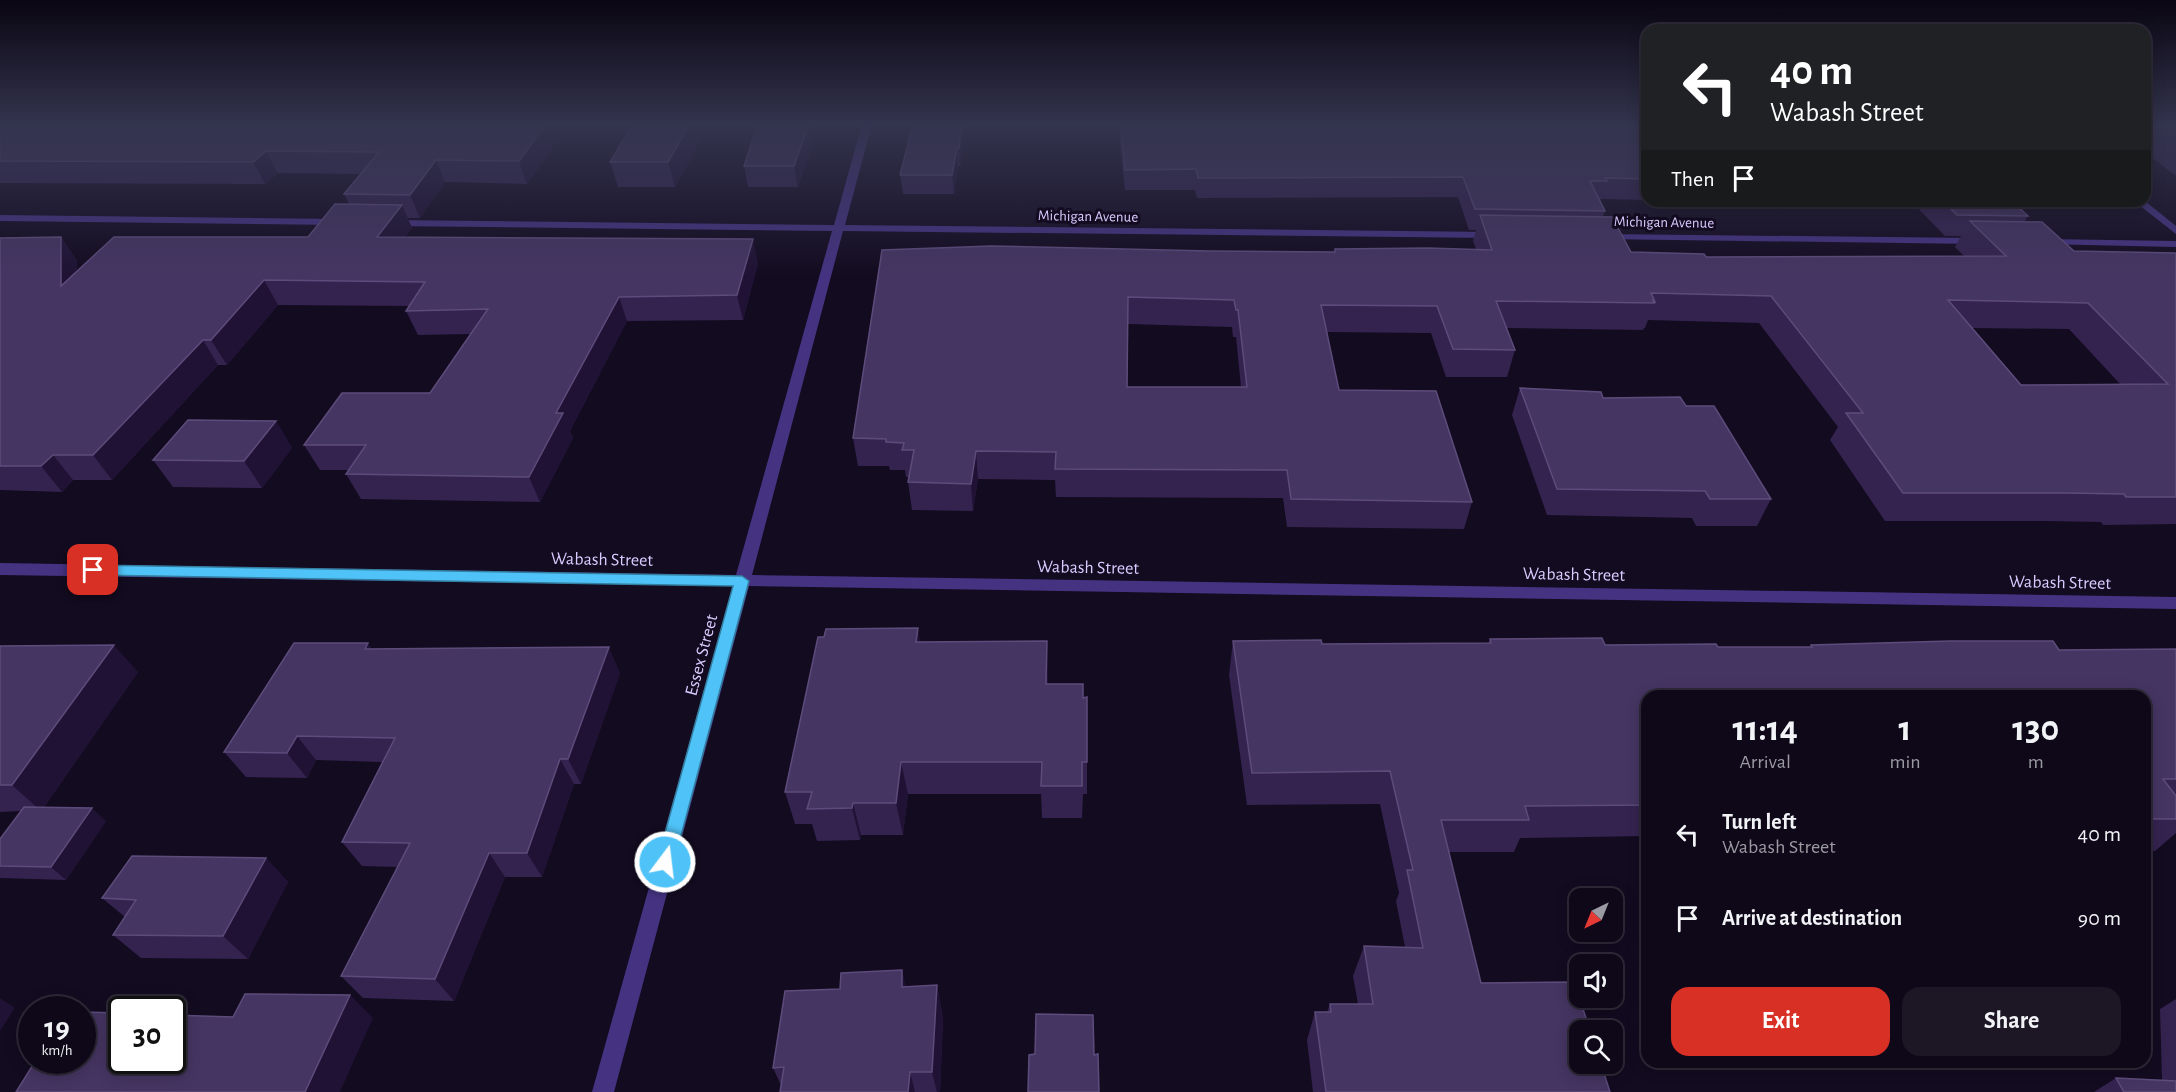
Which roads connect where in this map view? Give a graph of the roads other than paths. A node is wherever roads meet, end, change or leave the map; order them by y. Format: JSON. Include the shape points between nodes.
{"nodes":[{"id":1,"x":853,"y":175,"type":"edge"},
{"id":2,"x":2146,"y":207,"type":"edge"},
{"id":3,"x":0,"y":218,"type":"edge"},
{"id":4,"x":346,"y":222,"type":"edge"},
{"id":5,"x":382,"y":223,"type":"edge"},
{"id":6,"x":839,"y":228,"type":"junction"},
{"id":7,"x":2176,"y":231,"type":"edge"},
{"id":8,"x":1510,"y":236,"type":"edge"},
{"id":9,"x":1593,"y":237,"type":"edge"},
{"id":10,"x":1986,"y":241,"type":"edge"},
{"id":11,"x":2034,"y":242,"type":"edge"},
{"id":12,"x":2176,"y":244,"type":"edge"},
{"id":13,"x":0,"y":569,"type":"edge"},
{"id":14,"x":742,"y":581,"type":"junction"},
{"id":15,"x":2176,"y":603,"type":"edge"},
{"id":16,"x":603,"y":1092,"type":"edge"}],
"edges":[{"from":1,"to":6,"type":"street","name":"Essex Street"},
{"from":2,"to":7,"type":"street"},
{"from":3,"to":4,"type":"street"},
{"from":5,"to":6,"type":"street","name":"Michigan Avenue"},
{"from":6,"to":8,"type":"street","name":"Michigan Avenue"},
{"from":6,"to":14,"type":"street","name":"Essex Street"},
{"from":9,"to":10,"type":"street","name":"Michigan Avenue"},
{"from":11,"to":12,"type":"street"},
{"from":13,"to":14,"type":"street","name":"Wabash Street"},
{"from":14,"to":15,"type":"street","name":"Wabash Street"},
{"from":14,"to":16,"type":"street","name":"Essex Street"}]}
